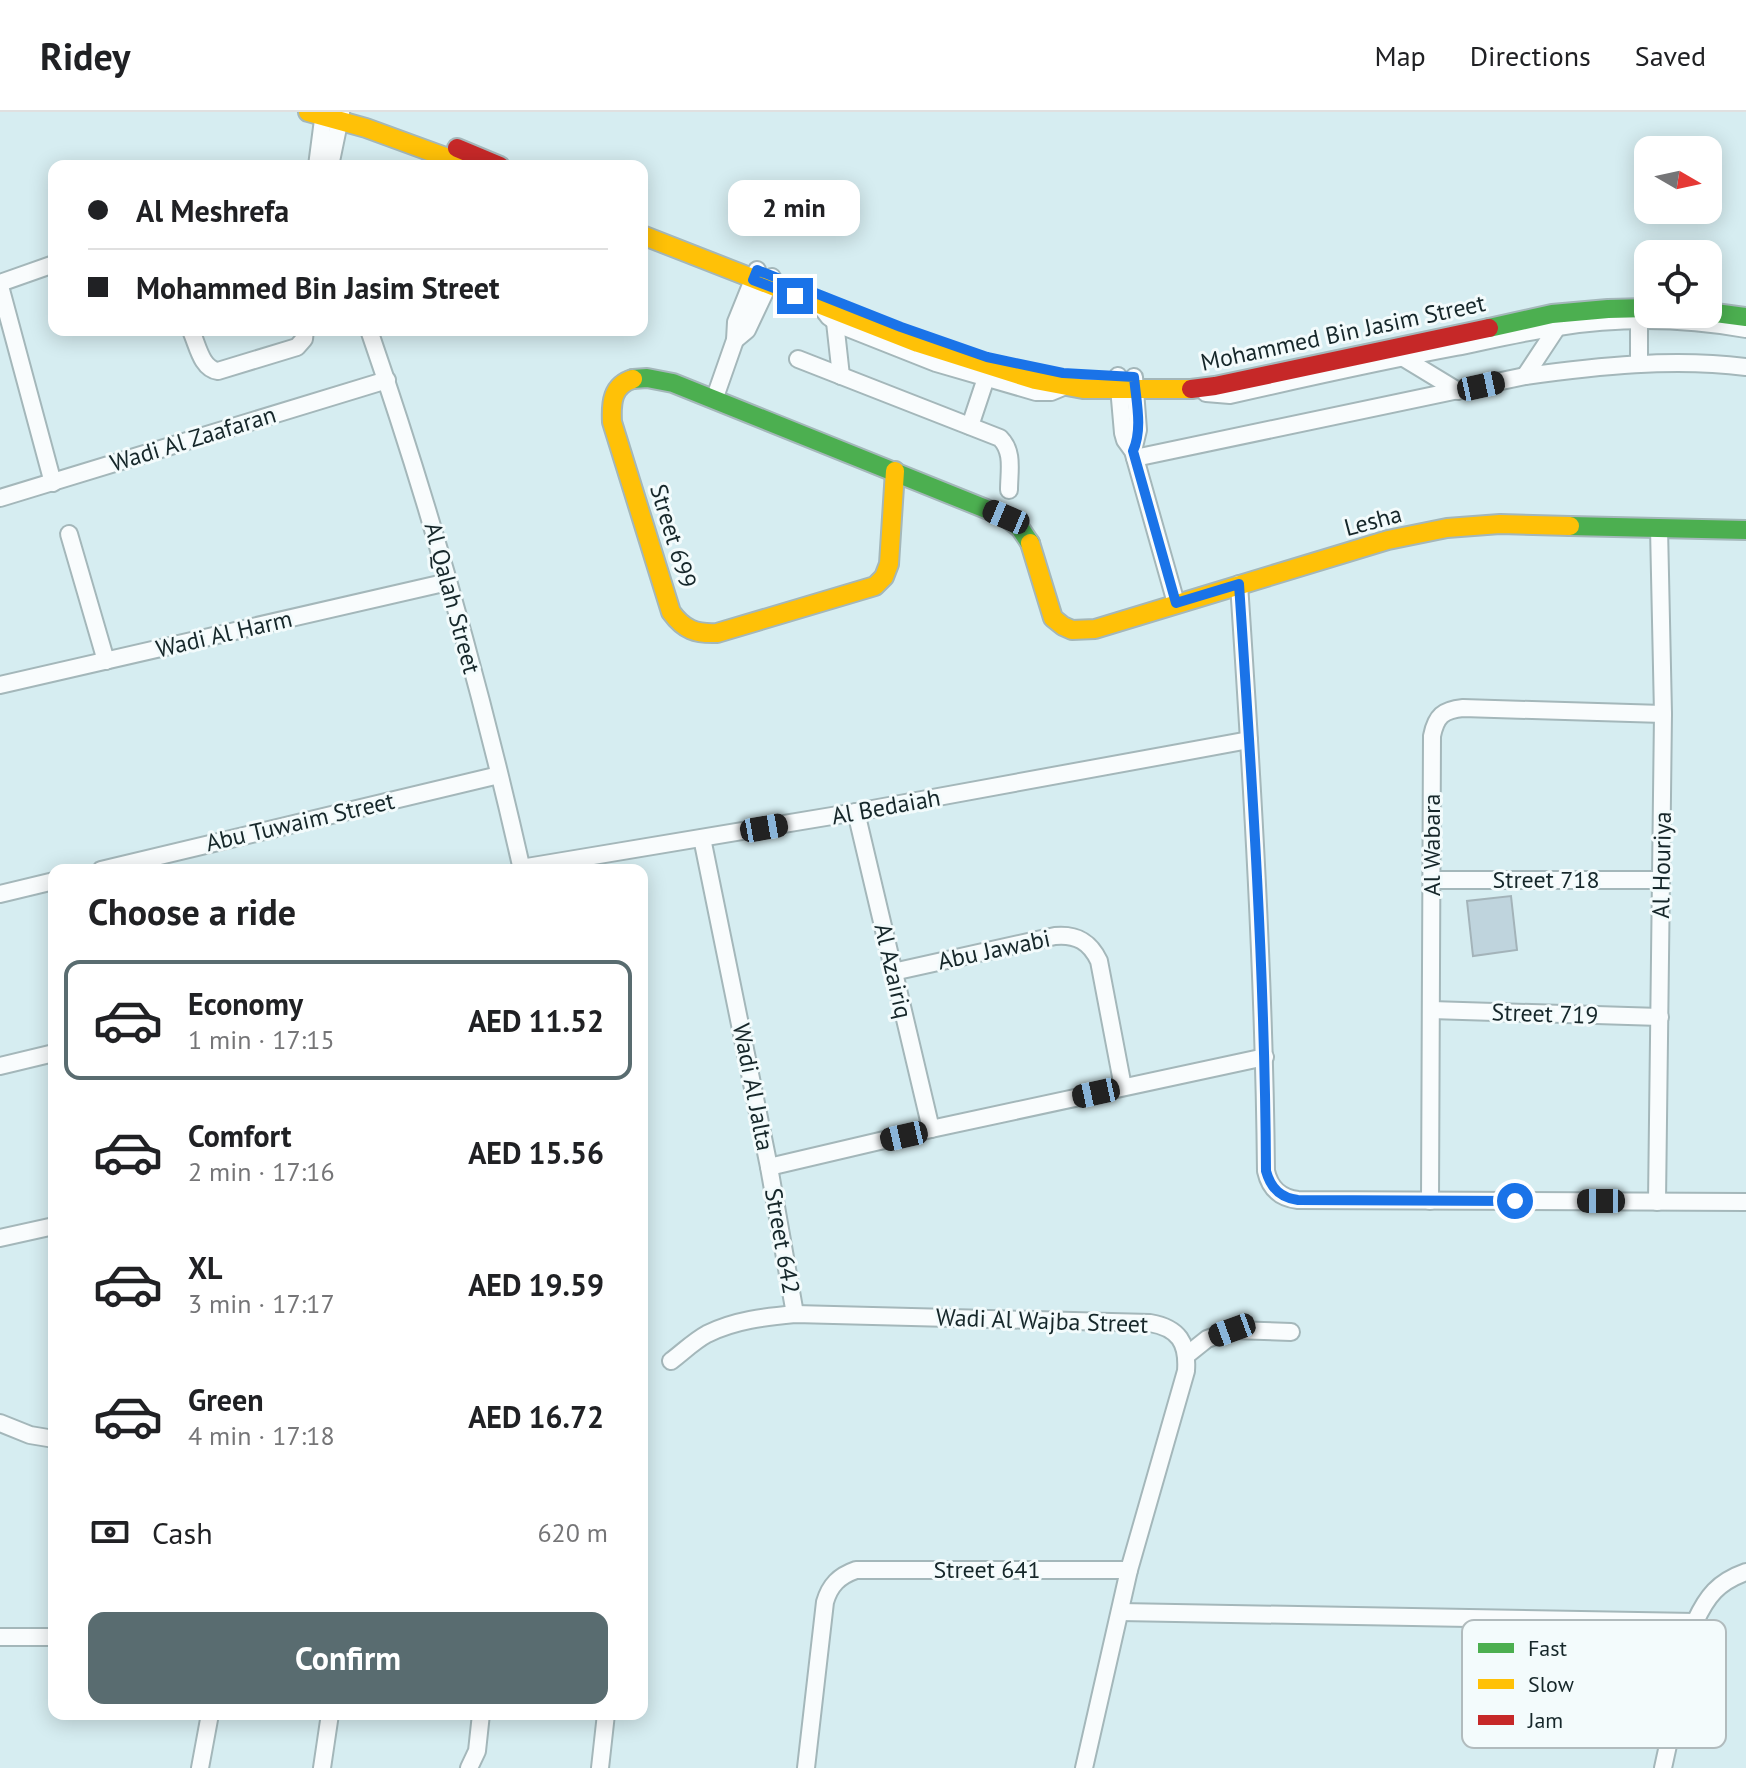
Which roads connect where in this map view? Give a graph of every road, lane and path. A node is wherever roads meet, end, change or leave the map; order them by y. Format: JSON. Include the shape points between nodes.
{"nodes":[{"id":1,"x":330,"y":114,"type":"edge"},
{"id":2,"x":318,"y":160,"type":"edge"},
{"id":3,"x":330,"y":160,"type":"edge"},
{"id":4,"x":454,"y":160,"type":"edge"},
{"id":5,"x":485,"y":160,"type":"edge"},
{"id":6,"x":648,"y":227,"type":"edge"},
{"id":7,"x":648,"y":237,"type":"edge"},
{"id":8,"x":48,"y":266,"type":"edge"},
{"id":9,"x":763,"y":278,"type":"junction"},
{"id":10,"x":0,"y":284,"type":"edge"},
{"id":11,"x":1634,"y":300,"type":"edge"},
{"id":12,"x":1722,"y":303,"type":"edge"},
{"id":13,"x":821,"y":306,"type":"junction"},
{"id":14,"x":1746,"y":306,"type":"edge"},
{"id":15,"x":1634,"y":313,"type":"edge"},
{"id":16,"x":1722,"y":314,"type":"edge"},
{"id":17,"x":1634,"y":315,"type":"edge"},
{"id":18,"x":1746,"y":317,"type":"edge"},
{"id":19,"x":835,"y":322,"type":"junction"},
{"id":20,"x":1558,"y":326,"type":"junction"},
{"id":21,"x":1722,"y":326,"type":"edge"},
{"id":22,"x":1642,"y":328,"type":"edge"},
{"id":23,"x":1746,"y":329,"type":"edge"},
{"id":24,"x":193,"y":336,"type":"edge"},
{"id":25,"x":304,"y":336,"type":"edge"},
{"id":26,"x":371,"y":336,"type":"edge"},
{"id":27,"x":1402,"y":357,"type":"junction"},
{"id":28,"x":798,"y":359,"type":"dead end"},
{"id":29,"x":1639,"y":363,"type":"junction"},
{"id":30,"x":1746,"y":367,"type":"edge"},
{"id":31,"x":841,"y":376,"type":"junction"},
{"id":32,"x":1525,"y":376,"type":"junction"},
{"id":33,"x":986,"y":378,"type":"junction"},
{"id":34,"x":387,"y":380,"type":"junction"},
{"id":35,"x":1126,"y":383,"type":"junction"},
{"id":36,"x":1064,"y":386,"type":"junction"},
{"id":37,"x":1193,"y":389,"type":"junction"},
{"id":38,"x":1458,"y":391,"type":"junction"},
{"id":39,"x":714,"y":400,"type":"junction"},
{"id":40,"x":970,"y":426,"type":"junction"},
{"id":41,"x":1134,"y":454,"type":"junction"},
{"id":42,"x":895,"y":471,"type":"junction"},
{"id":43,"x":53,"y":483,"type":"junction"},
{"id":44,"x":1009,"y":490,"type":"dead end"},
{"id":45,"x":0,"y":498,"type":"edge"},
{"id":46,"x":1659,"y":528,"type":"junction"},
{"id":47,"x":1746,"y":530,"type":"edge"},
{"id":48,"x":69,"y":534,"type":"dead end"},
{"id":49,"x":448,"y":582,"type":"junction"},
{"id":50,"x":1239,"y":584,"type":"junction"},
{"id":51,"x":1176,"y":603,"type":"junction"},
{"id":52,"x":106,"y":661,"type":"junction"},
{"id":53,"x":0,"y":685,"type":"edge"},
{"id":54,"x":1663,"y":714,"type":"junction"},
{"id":55,"x":1249,"y":740,"type":"junction"},
{"id":56,"x":499,"y":775,"type":"junction"},
{"id":57,"x":856,"y":812,"type":"junction"},
{"id":58,"x":702,"y":838,"type":"junction"},
{"id":59,"x":126,"y":864,"type":"edge"},
{"id":60,"x":521,"y":864,"type":"edge"},
{"id":61,"x":551,"y":864,"type":"edge"},
{"id":62,"x":1432,"y":880,"type":"junction"},
{"id":63,"x":1661,"y":880,"type":"junction"},
{"id":64,"x":48,"y":882,"type":"edge"},
{"id":65,"x":1,"y":892,"type":"edge"},
{"id":66,"x":893,"y":972,"type":"junction"},
{"id":67,"x":1431,"y":1010,"type":"junction"},
{"id":68,"x":1660,"y":1017,"type":"junction"},
{"id":69,"x":48,"y":1054,"type":"edge"},
{"id":70,"x":1265,"y":1057,"type":"junction"},
{"id":71,"x":0,"y":1066,"type":"edge"},
{"id":72,"x":1123,"y":1087,"type":"junction"},
{"id":73,"x":931,"y":1129,"type":"junction"},
{"id":74,"x":769,"y":1167,"type":"junction"},
{"id":75,"x":1430,"y":1201,"type":"junction"},
{"id":76,"x":1657,"y":1202,"type":"junction"},
{"id":77,"x":1746,"y":1202,"type":"edge"},
{"id":78,"x":48,"y":1227,"type":"edge"},
{"id":79,"x":0,"y":1238,"type":"edge"},
{"id":80,"x":795,"y":1314,"type":"junction"},
{"id":81,"x":1291,"y":1332,"type":"dead end"},
{"id":82,"x":1187,"y":1355,"type":"junction"},
{"id":83,"x":671,"y":1361,"type":"dead end"},
{"id":84,"x":0,"y":1423,"type":"edge"},
{"id":85,"x":48,"y":1438,"type":"edge"},
{"id":86,"x":1129,"y":1570,"type":"junction"},
{"id":87,"x":1746,"y":1572,"type":"edge"},
{"id":88,"x":1120,"y":1612,"type":"junction"},
{"id":89,"x":1580,"y":1620,"type":"edge"},
{"id":90,"x":1696,"y":1620,"type":"edge"},
{"id":91,"x":0,"y":1637,"type":"edge"},
{"id":92,"x":48,"y":1637,"type":"edge"},
{"id":93,"x":209,"y":1720,"type":"edge"},
{"id":94,"x":329,"y":1720,"type":"edge"},
{"id":95,"x":480,"y":1720,"type":"edge"},
{"id":96,"x":605,"y":1720,"type":"edge"},
{"id":97,"x":1667,"y":1748,"type":"edge"},
{"id":98,"x":200,"y":1768,"type":"edge"},
{"id":99,"x":322,"y":1768,"type":"edge"},
{"id":100,"x":469,"y":1768,"type":"edge"},
{"id":101,"x":600,"y":1768,"type":"edge"},
{"id":102,"x":806,"y":1768,"type":"edge"},
{"id":103,"x":1084,"y":1768,"type":"edge"},
{"id":104,"x":1663,"y":1768,"type":"edge"}],
"edges":[{"from":1,"to":2,"type":"street"},
{"from":1,"to":3,"type":"street"},
{"from":1,"to":4,"type":"street"},
{"from":1,"to":5,"type":"street","via":[[398,128]]},
{"from":6,"to":9,"type":"street","name":"Mohammed Bin Jasim Street"},
{"from":7,"to":9,"type":"street","name":"Mohammed Bin Jasim Street"},
{"from":8,"to":10,"type":"street"},
{"from":9,"to":13,"type":"street","name":"Mohammed Bin Jasim Street"},
{"from":9,"to":35,"type":"street","name":"Mohammed Bin Jasim Street","via":[[987,357]]},
{"from":9,"to":39,"type":"street","via":[[736,322]]},
{"from":10,"to":43,"type":"street"},
{"from":11,"to":35,"type":"street","name":"Mohammed Bin Jasim Street","via":[[1521,311],[1238,372]]},
{"from":12,"to":14,"type":"street"},
{"from":13,"to":19,"type":"street"},
{"from":13,"to":36,"type":"street","name":"Mohammed Bin Jasim Street","via":[[918,343]]},
{"from":15,"to":37,"type":"street","name":"Mohammed Bin Jasim Street","via":[[1608,309],[1552,314]]},
{"from":16,"to":18,"type":"street"},
{"from":17,"to":20,"type":"street"},
{"from":19,"to":31,"type":"street"},
{"from":19,"to":33,"type":"street"},
{"from":20,"to":27,"type":"street"},
{"from":20,"to":32,"type":"street"},
{"from":21,"to":23,"type":"street"},
{"from":22,"to":29,"type":"street"},
{"from":24,"to":25,"type":"street","via":[[207,367],[218,371],[297,347]]},
{"from":26,"to":34,"type":"street","name":"Al Qalah Street"},
{"from":27,"to":37,"type":"street","via":[[1230,395]]},
{"from":27,"to":38,"type":"street"},
{"from":28,"to":31,"type":"street"},
{"from":29,"to":30,"type":"street"},
{"from":29,"to":32,"type":"street"},
{"from":31,"to":40,"type":"street"},
{"from":32,"to":38,"type":"street"},
{"from":33,"to":36,"type":"street","via":[[1043,393]]},
{"from":33,"to":40,"type":"street"},
{"from":34,"to":43,"type":"street","name":"Wadi Al Zaafaran"},
{"from":34,"to":49,"type":"street","name":"Al Qalah Street"},
{"from":35,"to":36,"type":"street","name":"Mohammed Bin Jasim Street"},
{"from":35,"to":37,"type":"street","name":"Mohammed Bin Jasim Street"},
{"from":35,"to":41,"type":"street","via":[[1123,433]]},
{"from":38,"to":41,"type":"street"},
{"from":39,"to":42,"type":"street","name":"Street 699"},
{"from":39,"to":42,"type":"street","name":"Street 699","via":[[657,378],[640,377],[619,386],[610,407],[671,612],[689,631],[717,633],[875,586],[889,564]]},
{"from":40,"to":44,"type":"street","via":[[1006,444]]},
{"from":41,"to":51,"type":"street"},
{"from":42,"to":51,"type":"street","name":"Street 699","via":[[1017,524],[1030,542],[1048,605],[1061,626],[1083,632]]},
{"from":43,"to":45,"type":"street","name":"Wadi Al Zaafaran"},
{"from":46,"to":47,"type":"street","name":"Lesha"},
{"from":46,"to":50,"type":"street","name":"Lesha","via":[[1447,528]]},
{"from":46,"to":54,"type":"street","name":"Al Houriya"},
{"from":48,"to":52,"type":"street"},
{"from":49,"to":52,"type":"street","name":"Wadi Al Harm"},
{"from":49,"to":56,"type":"street","name":"Al Qalah Street"},
{"from":50,"to":51,"type":"street","name":"Lesha"},
{"from":50,"to":55,"type":"street"},
{"from":52,"to":53,"type":"street","name":"Wadi Al Harm"},
{"from":54,"to":62,"type":"street","name":"Al Wabara","via":[[1463,708],[1442,714],[1432,736]]},
{"from":54,"to":63,"type":"street","name":"Al Houriya"},
{"from":55,"to":57,"type":"street","name":"Al Bedaiah"},
{"from":55,"to":70,"type":"street"},
{"from":56,"to":59,"type":"street","name":"Abu Tuwaim Street"},
{"from":56,"to":60,"type":"street","name":"Al Qalah Street"},
{"from":57,"to":58,"type":"street","name":"Al Bedaiah"},
{"from":57,"to":66,"type":"street","name":"Al Azairiq"},
{"from":58,"to":61,"type":"street","name":"Al Bedaiah"},
{"from":58,"to":74,"type":"street","name":"Wadi Al Jalta"},
{"from":62,"to":63,"type":"street","name":"Street 718"},
{"from":62,"to":67,"type":"street","name":"Al Wabara"},
{"from":63,"to":68,"type":"street","name":"Al Houriya"},
{"from":64,"to":65,"type":"street"},
{"from":66,"to":72,"type":"street","name":"Abu Jawabi","via":[[1055,936],[1077,937],[1099,961]]},
{"from":66,"to":73,"type":"street","name":"Al Azairiq"},
{"from":67,"to":68,"type":"street","name":"Street 719"},
{"from":67,"to":75,"type":"street","name":"Al Wabara"},
{"from":68,"to":76,"type":"street","name":"Al Houriya"},
{"from":69,"to":71,"type":"street"},
{"from":70,"to":72,"type":"street","name":"Wadi Al Jalta"},
{"from":70,"to":75,"type":"street","via":[[1266,1171],[1277,1192],[1298,1200]]},
{"from":72,"to":73,"type":"street","name":"Wadi Al Jalta"},
{"from":73,"to":74,"type":"street","name":"Wadi Al Jalta"},
{"from":74,"to":80,"type":"street","name":"Street 642"},
{"from":75,"to":76,"type":"street"},
{"from":76,"to":77,"type":"street"},
{"from":78,"to":79,"type":"street"},
{"from":80,"to":82,"type":"street","name":"Wadi Al Wajba Street","via":[[1150,1323],[1174,1332]]},
{"from":80,"to":83,"type":"street","name":"Wadi Al Wajba Street","via":[[726,1326]]},
{"from":81,"to":82,"type":"street","via":[[1232,1330],[1207,1339]]},
{"from":82,"to":86,"type":"street"},
{"from":84,"to":85,"type":"street"},
{"from":86,"to":88,"type":"street"},
{"from":86,"to":102,"type":"street","name":"Street 641","via":[[845,1574],[835,1581],[825,1602]]},
{"from":87,"to":90,"type":"street","via":[[1722,1583]]},
{"from":88,"to":89,"type":"street"},
{"from":88,"to":103,"type":"street"},
{"from":91,"to":92,"type":"street"},
{"from":93,"to":98,"type":"street"},
{"from":94,"to":99,"type":"street"},
{"from":95,"to":100,"type":"street"},
{"from":96,"to":101,"type":"street"},
{"from":97,"to":104,"type":"street"}]}
